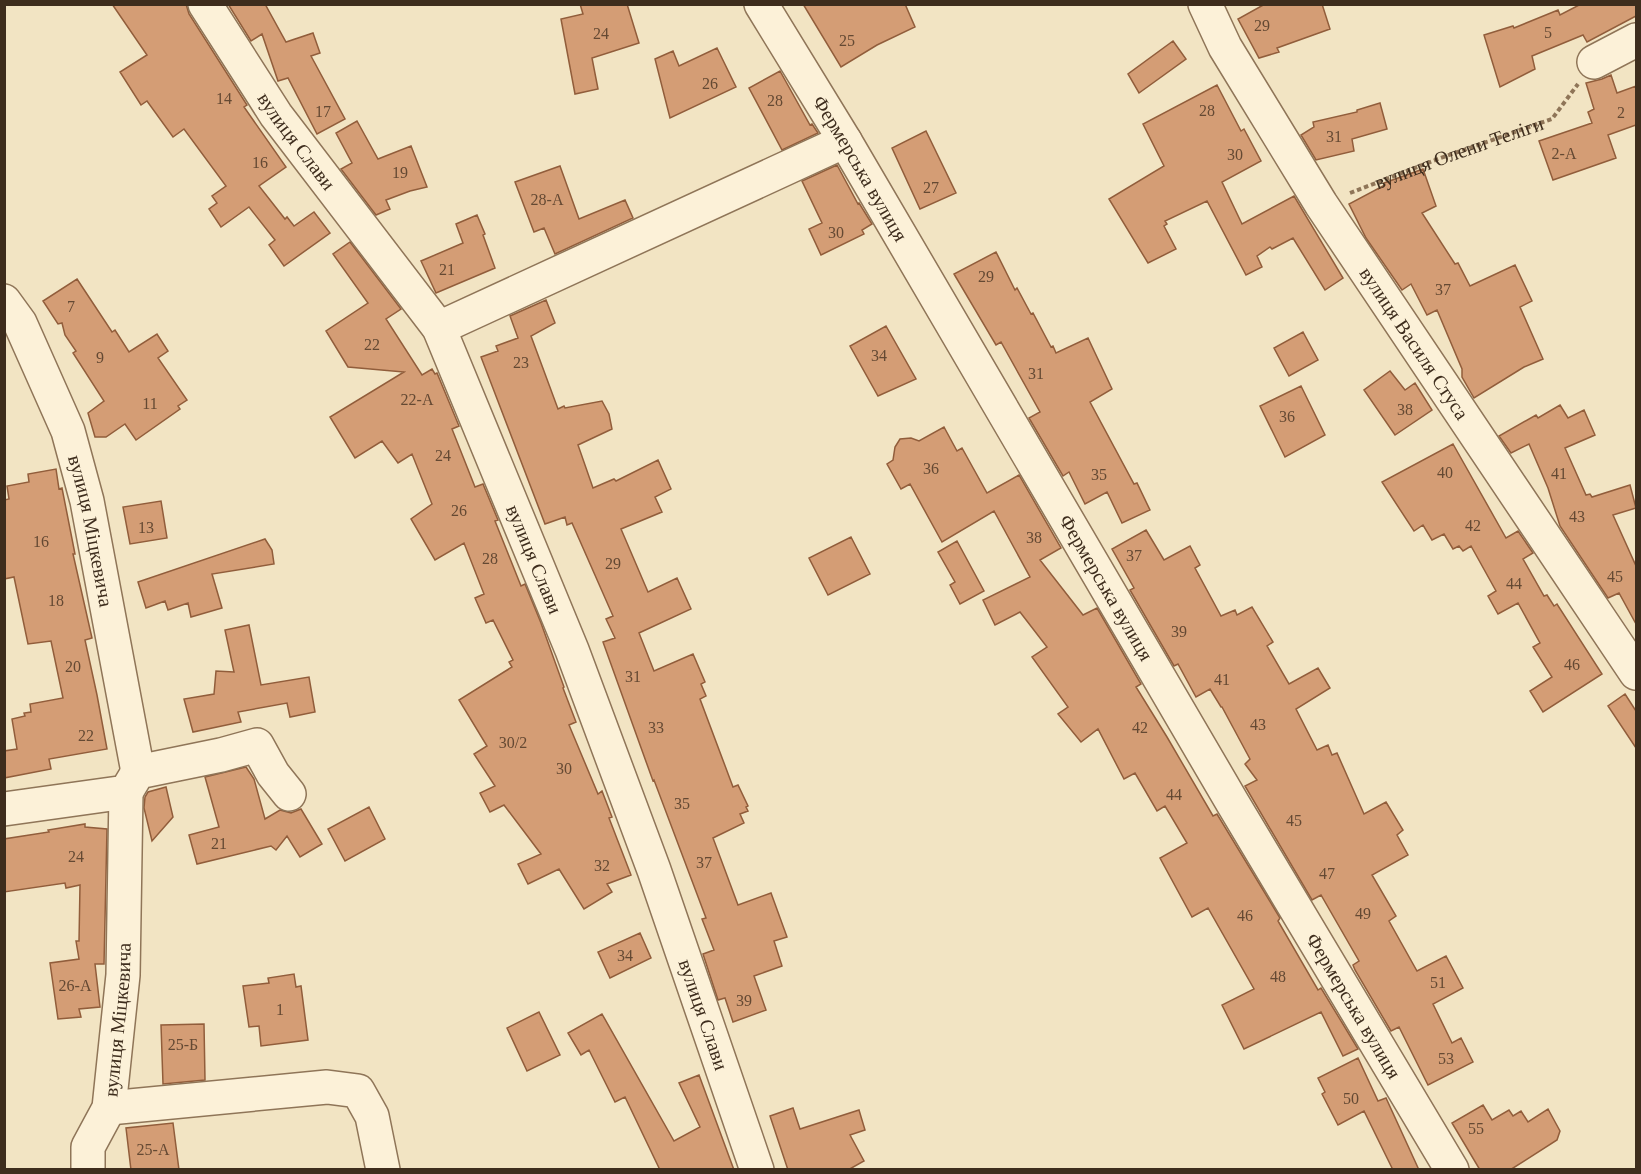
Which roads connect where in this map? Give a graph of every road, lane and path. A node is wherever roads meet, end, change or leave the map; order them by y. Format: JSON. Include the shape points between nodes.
{"nodes":[{"id":1,"x":205,"y":4,"type":"edge"},
{"id":2,"x":761,"y":4,"type":"edge"},
{"id":3,"x":1205,"y":4,"type":"edge"},
{"id":4,"x":1636,"y":40,"type":"edge"},
{"id":5,"x":1594,"y":62,"type":"joint"},
{"id":6,"x":845,"y":141,"type":"junction"},
{"id":7,"x":1321,"y":204,"type":"junction"},
{"id":8,"x":4,"y":301,"type":"edge"},
{"id":9,"x":439,"y":328,"type":"junction"},
{"id":10,"x":1636,"y":673,"type":"edge"},
{"id":11,"x":132,"y":782,"type":"junction"},
{"id":12,"x":290,"y":794,"type":"dead end"},
{"id":13,"x":4,"y":809,"type":"edge"},
{"id":14,"x":109,"y":1108,"type":"junction"},
{"id":15,"x":88,"y":1170,"type":"edge"},
{"id":16,"x":383,"y":1170,"type":"edge"},
{"id":17,"x":758,"y":1170,"type":"edge"},
{"id":18,"x":1452,"y":1170,"type":"edge"}],
"edges":[{"from":1,"to":9,"type":"street","name":"вулиця Слави","via":[[276,115]]},
{"from":2,"to":6,"type":"street","name":"Фермерська вулиця"},
{"from":3,"to":7,"type":"street","name":"вулиця Василя Стуса","via":[[1225,47]]},
{"from":4,"to":5,"type":"street"},
{"from":5,"to":7,"type":"path","name":"вулиця Олени Теліги","via":[[1552,119]]},
{"from":6,"to":9,"type":"street"},
{"from":6,"to":18,"type":"street","name":"Фермерська вулиця"},
{"from":7,"to":10,"type":"street","name":"вулиця Василя Стуса"},
{"from":8,"to":11,"type":"street","name":"вулиця Міцкевича","via":[[20,323],[68,431],[87,501]]},
{"from":9,"to":17,"type":"street","name":"вулиця Слави","via":[[572,650],[654,870]]},
{"from":11,"to":12,"type":"street","via":[[257,745]]},
{"from":11,"to":13,"type":"street"},
{"from":11,"to":14,"type":"street","name":"вулиця Міцкевича","via":[[123,975]]},
{"from":14,"to":15,"type":"street","name":"вулиця Міцкевича","via":[[88,1147]]},
{"from":14,"to":16,"type":"street","via":[[327,1087],[358,1091],[372,1116]]}]}
